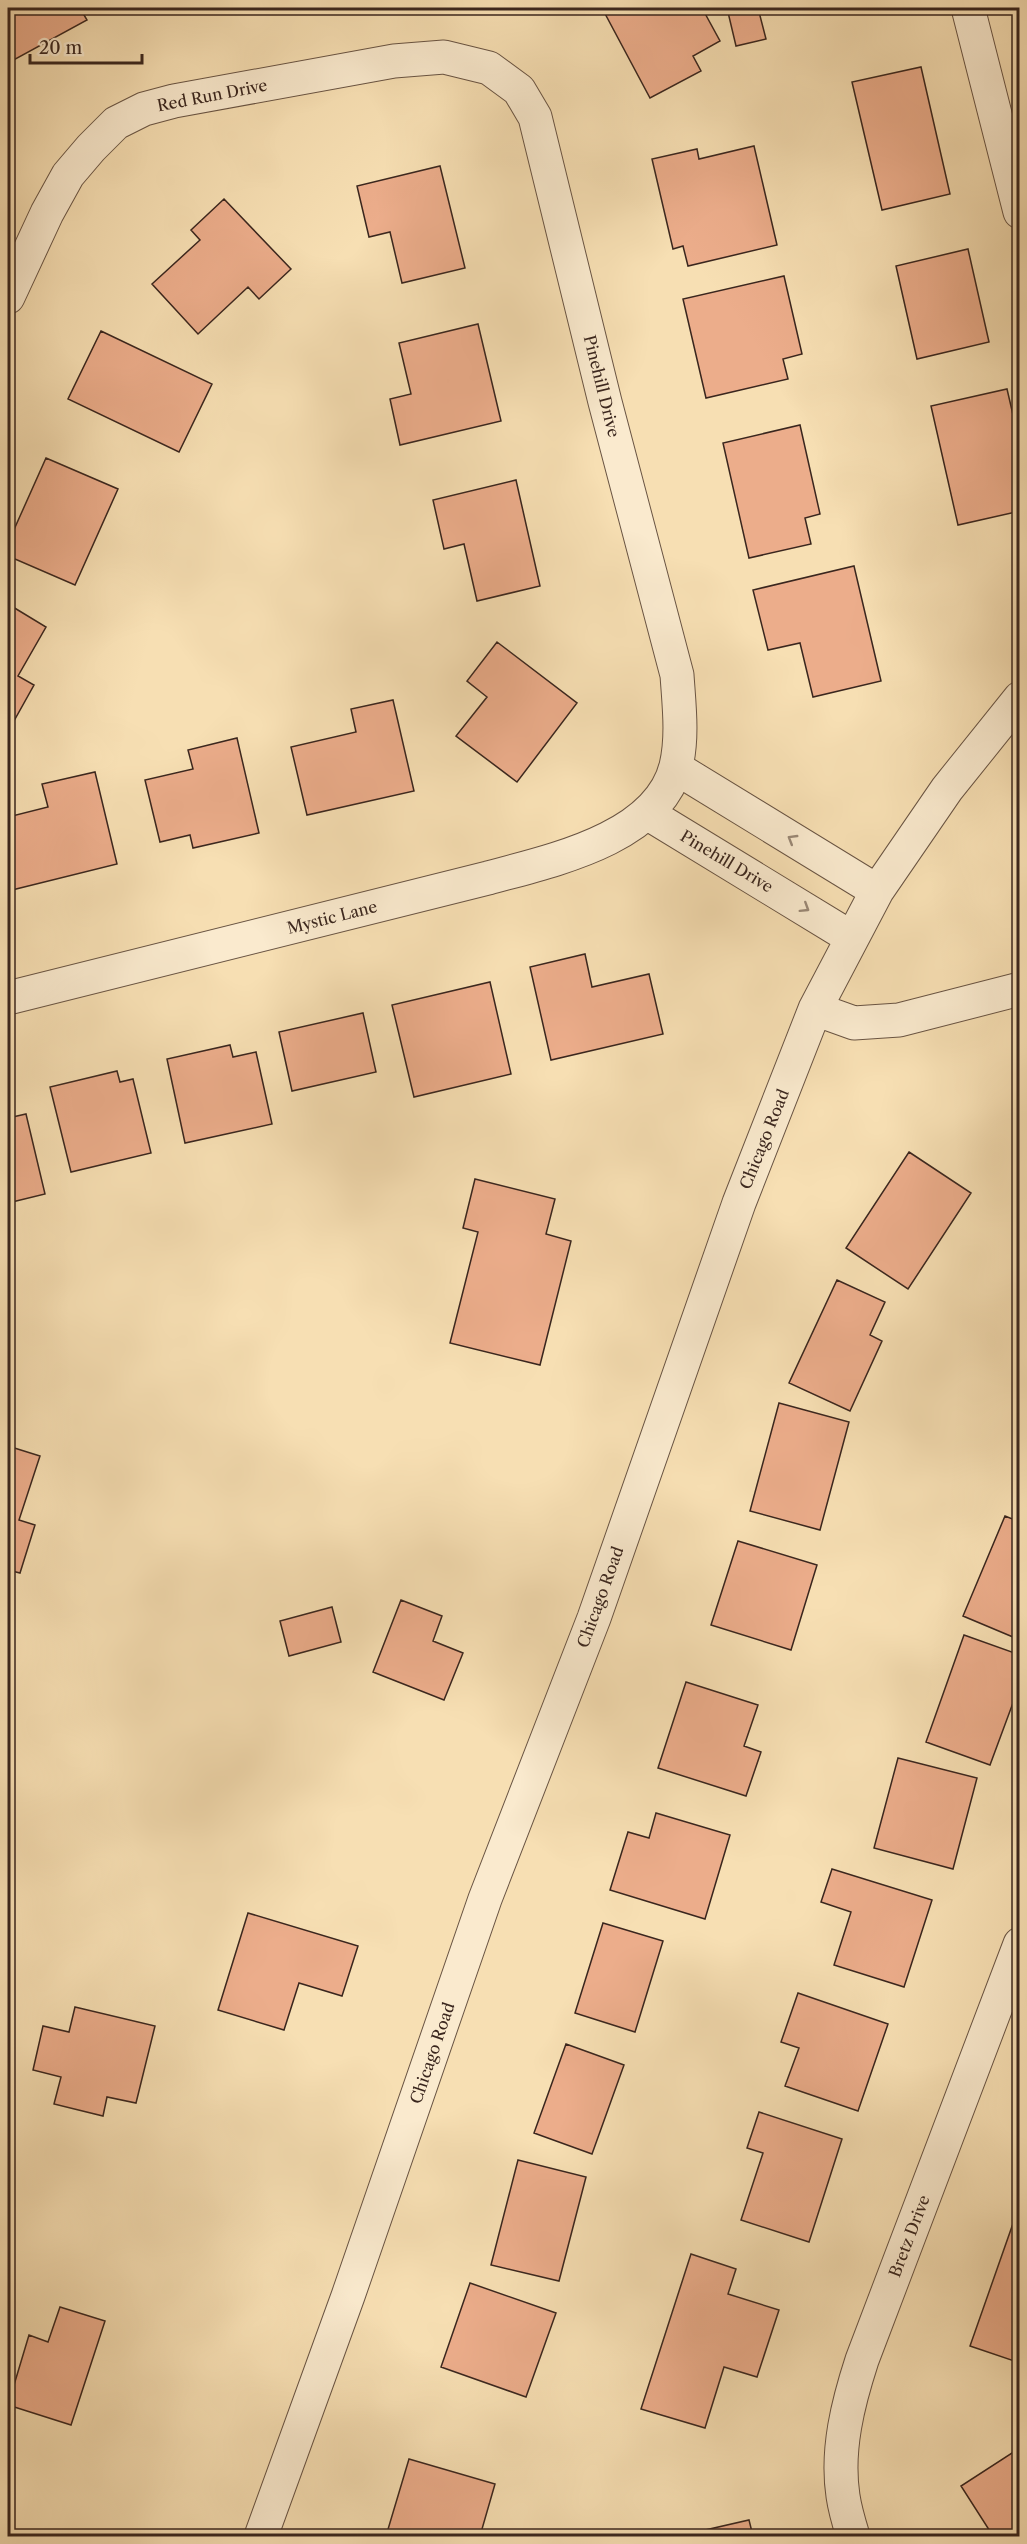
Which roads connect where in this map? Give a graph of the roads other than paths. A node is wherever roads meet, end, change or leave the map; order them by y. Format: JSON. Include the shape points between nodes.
{"nodes":[{"id":1,"x":968,"y":8,"type":"edge"},
{"id":2,"x":444,"y":57,"type":"joint"},
{"id":3,"x":1020,"y":212,"type":"edge"},
{"id":4,"x":8,"y":297,"type":"edge"},
{"id":5,"x":1020,"y":698,"type":"edge"},
{"id":6,"x":676,"y":768,"type":"junction"},
{"id":7,"x":647,"y":813,"type":"junction"},
{"id":8,"x":878,"y":891,"type":"junction"},
{"id":9,"x":852,"y":938,"type":"junction"},
{"id":10,"x":1020,"y":988,"type":"edge"},
{"id":11,"x":8,"y":999,"type":"edge"},
{"id":12,"x":815,"y":1009,"type":"junction"},
{"id":13,"x":1020,"y":1944,"type":"edge"},
{"id":14,"x":1013,"y":1982,"type":"edge"},
{"id":15,"x":261,"y":2536,"type":"edge"},
{"id":16,"x":853,"y":2536,"type":"edge"}],
"edges":[{"from":1,"to":3,"type":"street"},
{"from":2,"to":4,"type":"street","name":"Red Run Drive","via":[[394,61],[174,101],[144,109],[116,123],[68,175]]},
{"from":2,"to":6,"type":"street","name":"Pinehill Drive","via":[[489,68],[519,90],[535,117],[676,675],[680,710]]},
{"from":5,"to":8,"type":"street","name":"Chicago Road","via":[[947,789]]},
{"from":6,"to":7,"type":"street","name":"Pinehill Drive"},
{"from":8,"to":6,"type":"street","one_way":true},
{"from":7,"to":9,"type":"street","name":"Pinehill Drive","one_way":true},
{"from":7,"to":11,"type":"street","name":"Mystic Lane","via":[[619,832],[559,859]]},
{"from":8,"to":9,"type":"street","name":"Chicago Road"},
{"from":9,"to":12,"type":"street","name":"Chicago Road"},
{"from":10,"to":12,"type":"street","via":[[899,1020],[854,1023]]},
{"from":12,"to":15,"type":"street","name":"Chicago Road","via":[[739,1203],[594,1618],[485,1899]]},
{"from":13,"to":14,"type":"street","name":"Bretz Drive"},
{"from":14,"to":16,"type":"street","name":"Bretz Drive","via":[[848,2403],[842,2443],[843,2495]]}]}
